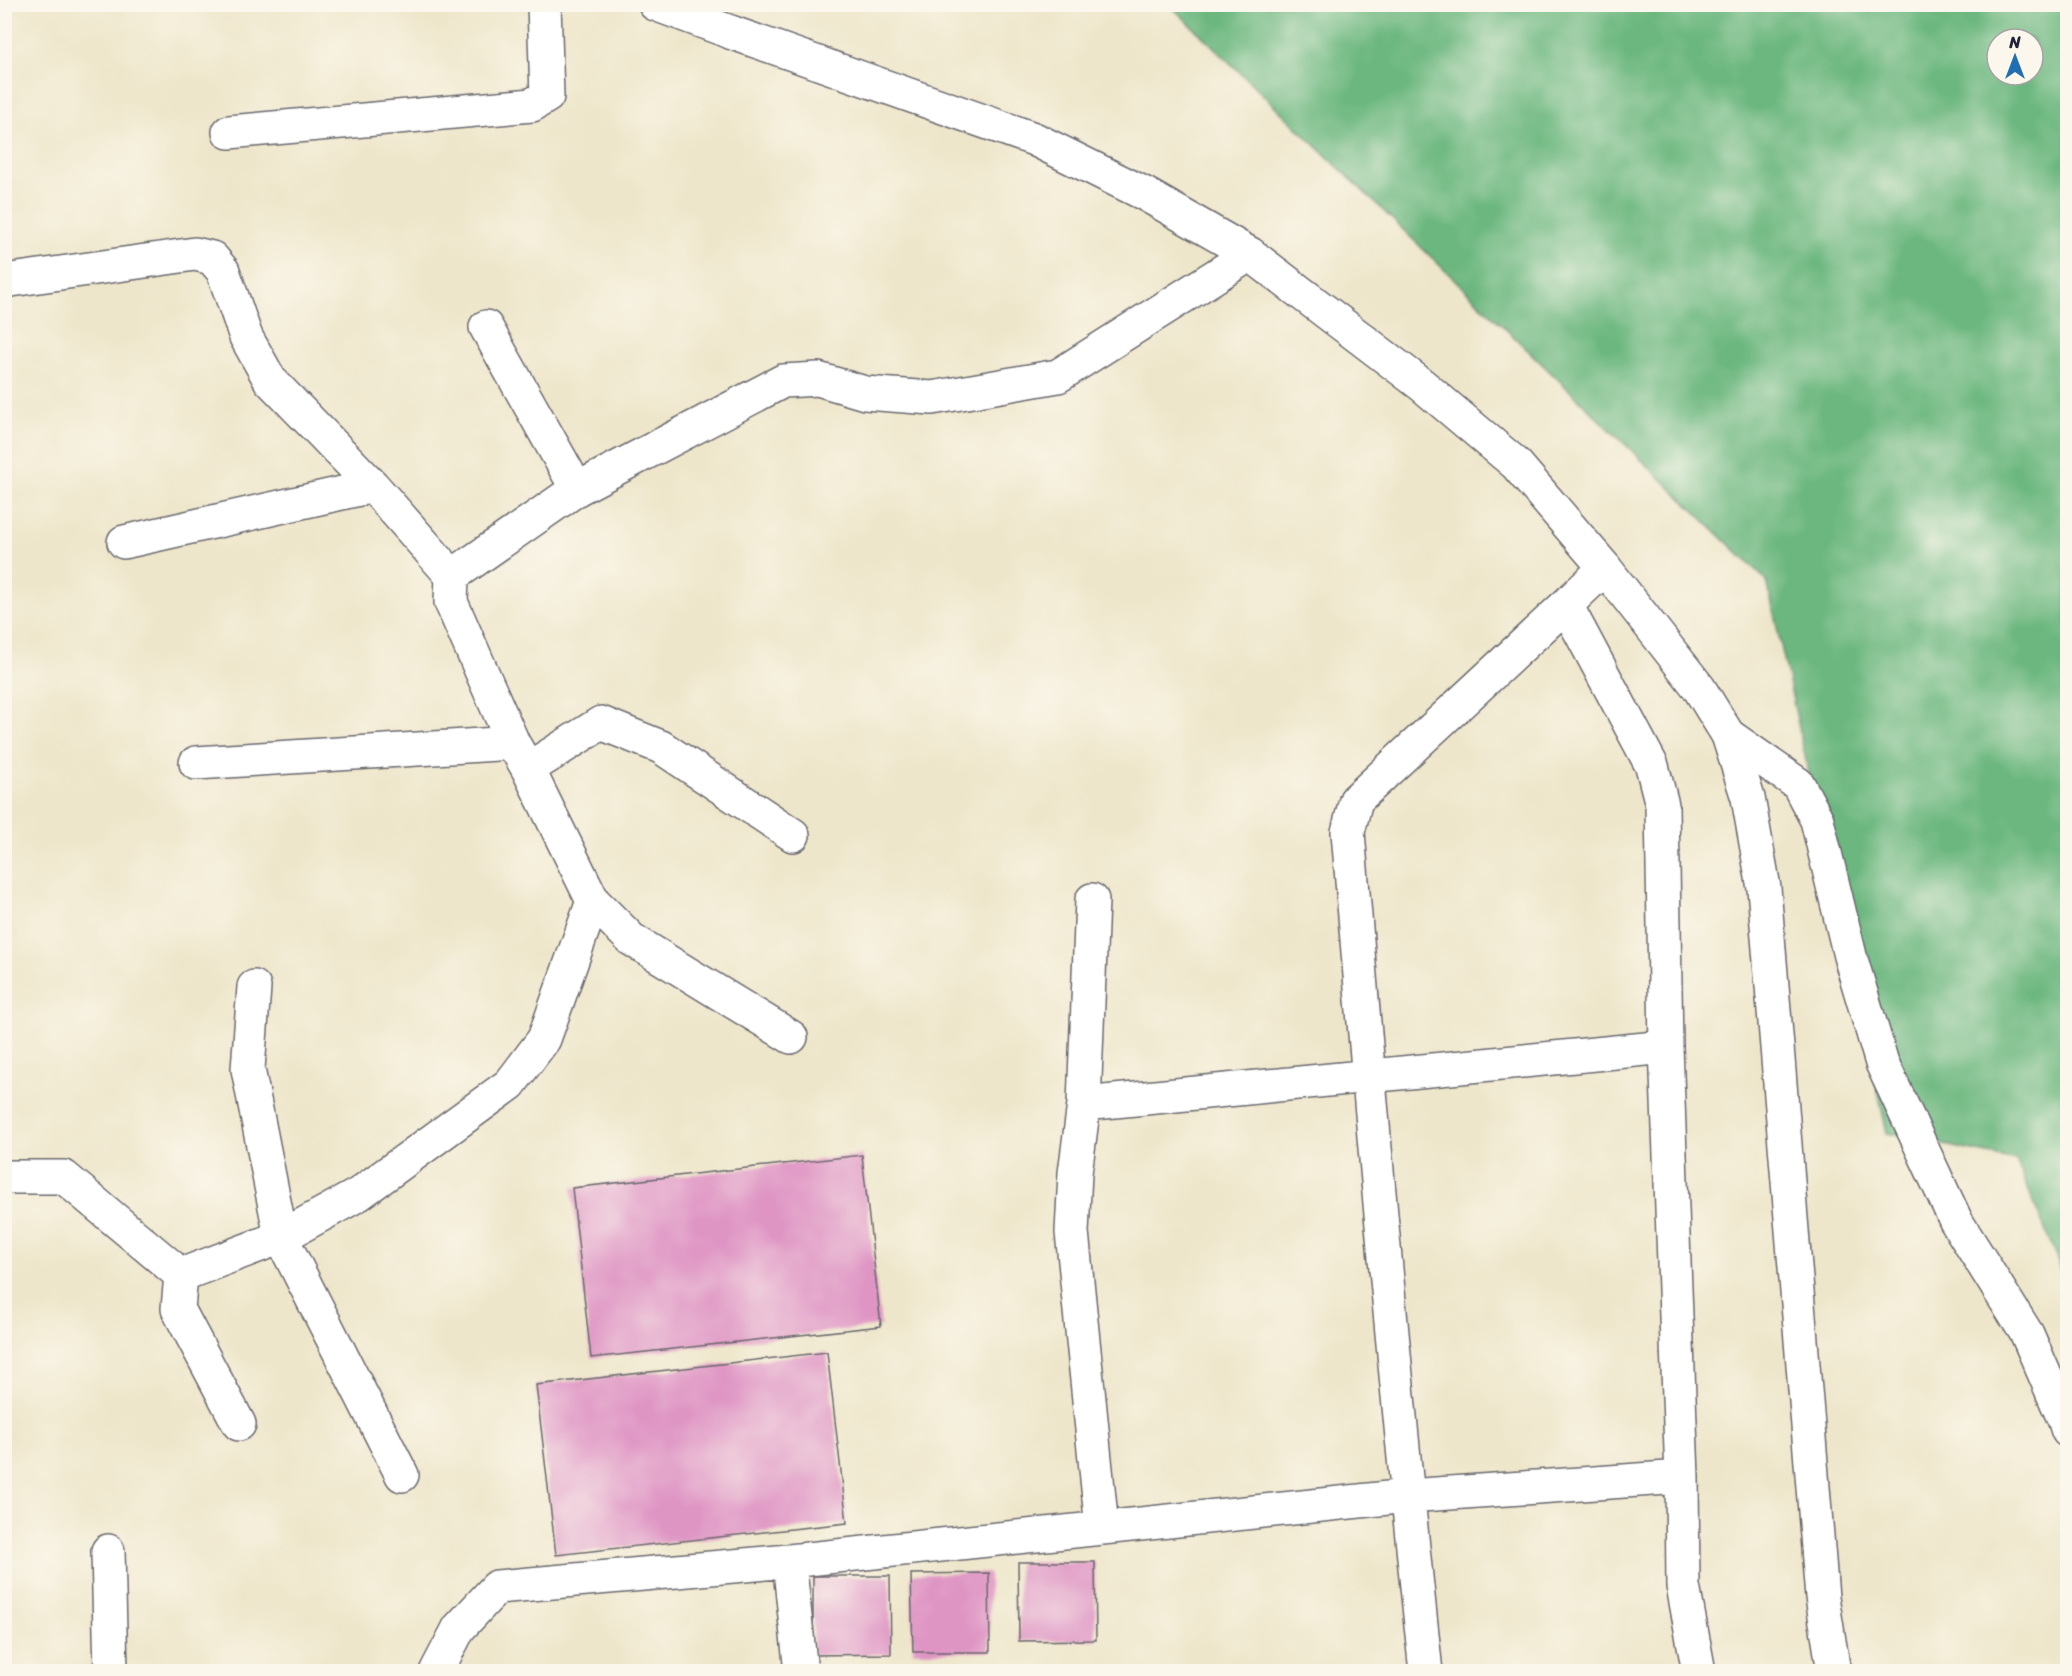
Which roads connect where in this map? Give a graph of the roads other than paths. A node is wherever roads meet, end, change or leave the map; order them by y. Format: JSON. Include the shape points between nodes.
{"nodes":[{"id":1,"x":544,"y":4,"type":"edge"},
{"id":2,"x":655,"y":4,"type":"edge"},
{"id":3,"x":229,"y":132,"type":"dead end"},
{"id":4,"x":1250,"y":254,"type":"junction"},
{"id":5,"x":4,"y":281,"type":"edge"},
{"id":6,"x":486,"y":327,"type":"dead end"},
{"id":7,"x":373,"y":486,"type":"junction"},
{"id":8,"x":577,"y":489,"type":"junction"},
{"id":9,"x":124,"y":542,"type":"dead end"},
{"id":10,"x":1605,"y":568,"type":"junction"},
{"id":11,"x":452,"y":576,"type":"junction"},
{"id":12,"x":1566,"y":605,"type":"junction"},
{"id":13,"x":1728,"y":735,"type":"junction"},
{"id":14,"x":520,"y":756,"type":"junction"},
{"id":15,"x":196,"y":763,"type":"dead end"},
{"id":16,"x":794,"y":834,"type":"dead end"},
{"id":17,"x":1092,"y":900,"type":"dead end"},
{"id":18,"x":593,"y":901,"type":"junction"},
{"id":19,"x":254,"y":987,"type":"dead end"},
{"id":20,"x":791,"y":1037,"type":"dead end"},
{"id":21,"x":1666,"y":1047,"type":"junction"},
{"id":22,"x":1368,"y":1076,"type":"junction"},
{"id":23,"x":1084,"y":1104,"type":"junction"},
{"id":24,"x":4,"y":1177,"type":"edge"},
{"id":25,"x":281,"y":1237,"type":"junction"},
{"id":26,"x":181,"y":1275,"type":"junction"},
{"id":27,"x":239,"y":1424,"type":"dead end"},
{"id":28,"x":2067,"y":1431,"type":"edge"},
{"id":29,"x":402,"y":1474,"type":"dead end"},
{"id":30,"x":1682,"y":1477,"type":"junction"},
{"id":31,"x":1407,"y":1497,"type":"junction"},
{"id":32,"x":1102,"y":1528,"type":"junction"},
{"id":33,"x":108,"y":1551,"type":"dead end"},
{"id":34,"x":789,"y":1561,"type":"junction"},
{"id":35,"x":111,"y":1671,"type":"edge"},
{"id":36,"x":436,"y":1671,"type":"edge"},
{"id":37,"x":801,"y":1671,"type":"edge"},
{"id":38,"x":1426,"y":1671,"type":"edge"},
{"id":39,"x":1699,"y":1671,"type":"edge"},
{"id":40,"x":1833,"y":1671,"type":"edge"}],
"edges":[{"from":1,"to":3,"type":"street","via":[[547,96],[532,105]]},
{"from":2,"to":4,"type":"street","via":[[1034,139],[1145,194]]},
{"from":4,"to":8,"type":"street","via":[[1058,376],[932,398],[865,393],[818,379],[783,381]]},
{"from":4,"to":10,"type":"street","via":[[1422,385],[1516,464]]},
{"from":5,"to":7,"type":"street","via":[[195,254],[212,258],[223,271],[246,337],[270,380]]},
{"from":6,"to":8,"type":"street"},
{"from":7,"to":9,"type":"street"},
{"from":7,"to":11,"type":"street"},
{"from":8,"to":11,"type":"street"},
{"from":10,"to":12,"type":"street"},
{"from":10,"to":13,"type":"street","via":[[1699,688]]},
{"from":11,"to":14,"type":"street","via":[[451,602]]},
{"from":12,"to":21,"type":"street","via":[[1652,766],[1662,806]]},
{"from":12,"to":22,"type":"street","via":[[1356,800],[1348,832]]},
{"from":13,"to":28,"type":"street","via":[[1798,784],[1817,820],[1850,956],[1882,1063],[1956,1221],[2027,1334]]},
{"from":13,"to":40,"type":"street","via":[[1748,798],[1764,888],[1821,1585]]},
{"from":14,"to":15,"type":"street"},
{"from":14,"to":16,"type":"street","via":[[600,723],[661,747]]},
{"from":14,"to":18,"type":"street"},
{"from":17,"to":23,"type":"street"},
{"from":18,"to":20,"type":"street","via":[[631,939]]},
{"from":18,"to":25,"type":"street","via":[[544,1039],[510,1084],[359,1194]]},
{"from":19,"to":25,"type":"street","via":[[248,1069]]},
{"from":21,"to":22,"type":"street"},
{"from":21,"to":30,"type":"street"},
{"from":22,"to":23,"type":"street"},
{"from":22,"to":31,"type":"street"},
{"from":23,"to":32,"type":"street","via":[[1072,1232]]},
{"from":24,"to":26,"type":"street","via":[[64,1177]]},
{"from":25,"to":26,"type":"street"},
{"from":25,"to":29,"type":"street"},
{"from":26,"to":27,"type":"street","via":[[178,1309]]},
{"from":30,"to":31,"type":"street"},
{"from":30,"to":39,"type":"street","via":[[1683,1586]]},
{"from":31,"to":32,"type":"street"},
{"from":31,"to":38,"type":"street"},
{"from":32,"to":34,"type":"street"},
{"from":33,"to":35,"type":"street"},
{"from":34,"to":36,"type":"street","via":[[497,1587],[459,1628]]},
{"from":34,"to":37,"type":"street"}]}
